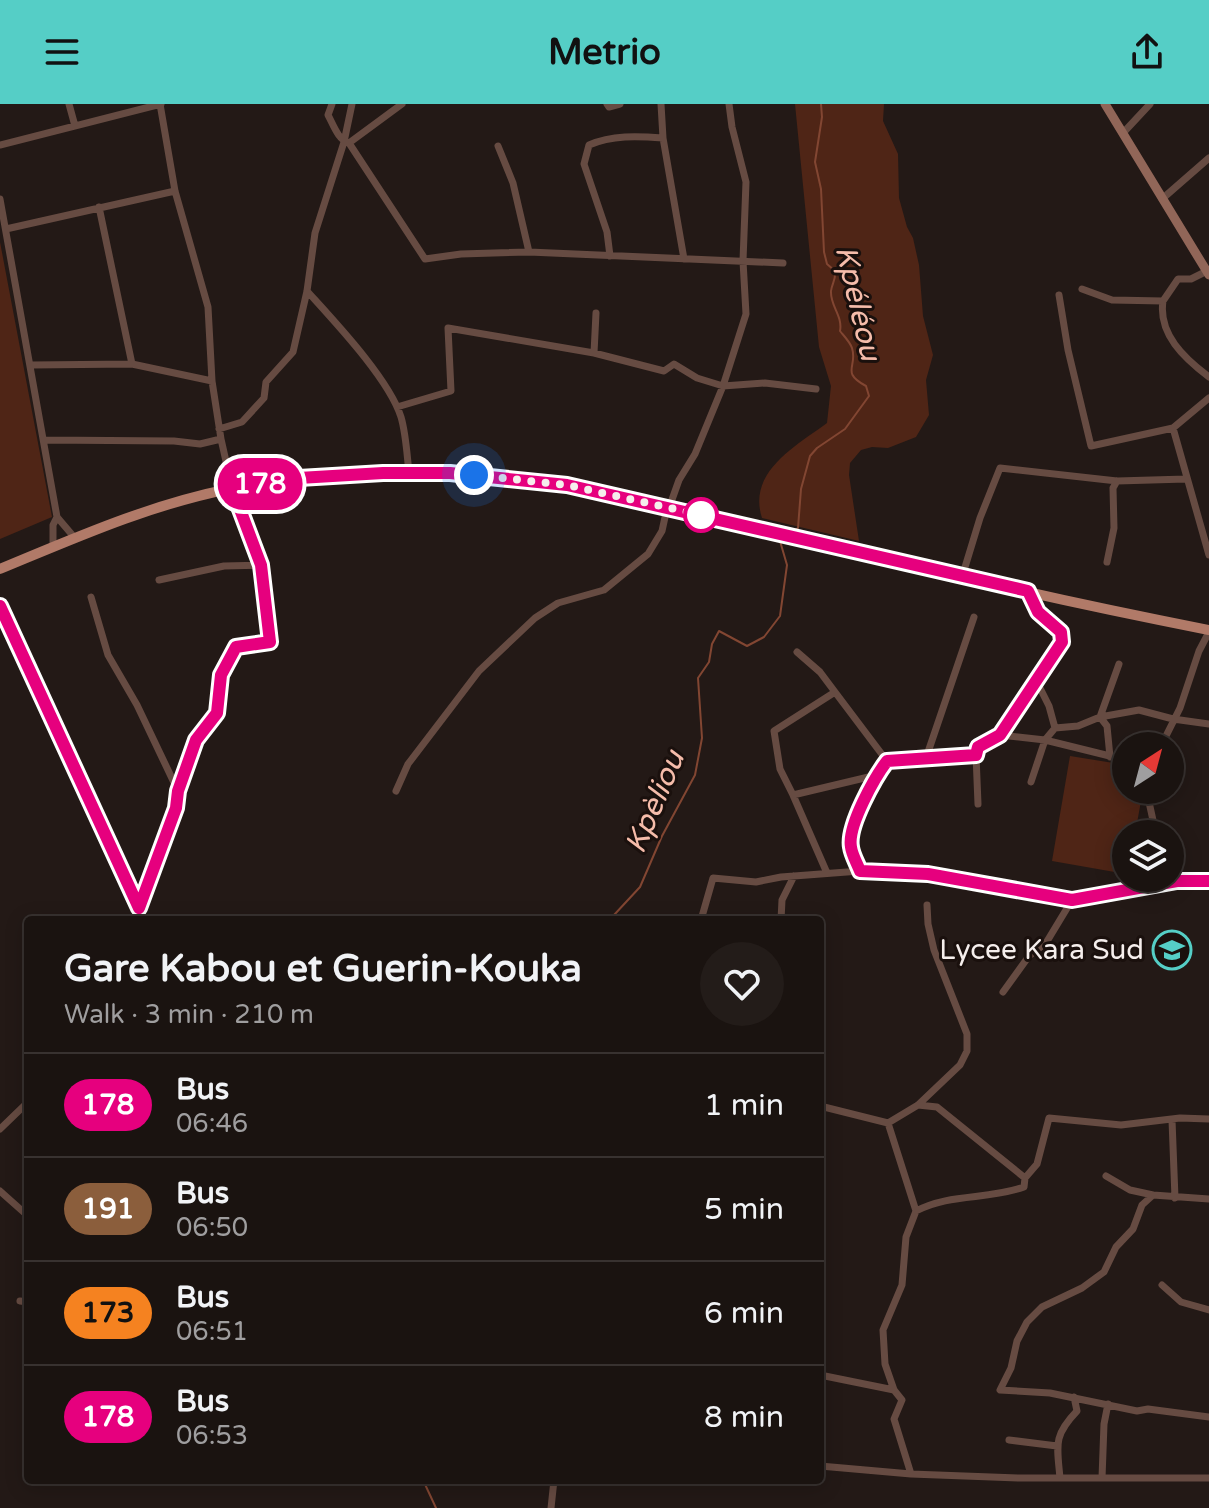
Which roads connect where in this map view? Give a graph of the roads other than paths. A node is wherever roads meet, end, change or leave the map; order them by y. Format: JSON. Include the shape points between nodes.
{"nodes":[{"id":1,"x":69,"y":104,"type":"edge"},
{"id":2,"x":160,"y":104,"type":"edge"},
{"id":3,"x":332,"y":104,"type":"edge"},
{"id":4,"x":352,"y":104,"type":"edge"},
{"id":5,"x":402,"y":104,"type":"edge"},
{"id":6,"x":607,"y":104,"type":"edge"},
{"id":7,"x":620,"y":104,"type":"edge"},
{"id":8,"x":661,"y":104,"type":"edge"},
{"id":9,"x":729,"y":104,"type":"edge"},
{"id":10,"x":1105,"y":104,"type":"edge"},
{"id":11,"x":1150,"y":104,"type":"edge"},
{"id":12,"x":75,"y":126,"type":"junction"},
{"id":13,"x":1123,"y":133,"type":"junction"},
{"id":14,"x":663,"y":138,"type":"junction"},
{"id":15,"x":347,"y":142,"type":"junction"},
{"id":16,"x":0,"y":145,"type":"edge"},
{"id":17,"x":498,"y":146,"type":"dead end"},
{"id":18,"x":1209,"y":158,"type":"edge"},
{"id":19,"x":175,"y":191,"type":"junction"},
{"id":20,"x":0,"y":199,"type":"edge"},
{"id":21,"x":1162,"y":199,"type":"junction"},
{"id":22,"x":99,"y":207,"type":"junction"},
{"id":23,"x":6,"y":229,"type":"junction"},
{"id":24,"x":529,"y":252,"type":"junction"},
{"id":25,"x":610,"y":256,"type":"junction"},
{"id":26,"x":684,"y":259,"type":"junction"},
{"id":27,"x":743,"y":261,"type":"junction"},
{"id":28,"x":783,"y":263,"type":"dead end"},
{"id":29,"x":1208,"y":272,"type":"edge"},
{"id":30,"x":1082,"y":289,"type":"dead end"},
{"id":31,"x":307,"y":291,"type":"junction"},
{"id":32,"x":1059,"y":295,"type":"dead end"},
{"id":33,"x":1163,"y":301,"type":"junction"},
{"id":34,"x":596,"y":313,"type":"dead end"},
{"id":35,"x":594,"y":353,"type":"junction"},
{"id":36,"x":132,"y":364,"type":"junction"},
{"id":37,"x":31,"y":365,"type":"junction"},
{"id":38,"x":1209,"y":377,"type":"edge"},
{"id":39,"x":212,"y":381,"type":"junction"},
{"id":40,"x":723,"y":386,"type":"junction"},
{"id":41,"x":816,"y":389,"type":"dead end"},
{"id":42,"x":1209,"y":398,"type":"edge"},
{"id":43,"x":397,"y":407,"type":"junction"},
{"id":44,"x":1173,"y":428,"type":"junction"},
{"id":45,"x":219,"y":429,"type":"junction"},
{"id":46,"x":221,"y":439,"type":"junction"},
{"id":47,"x":44,"y":440,"type":"junction"},
{"id":48,"x":409,"y":473,"type":"junction"},
{"id":49,"x":1186,"y":479,"type":"junction"},
{"id":50,"x":1117,"y":481,"type":"junction"},
{"id":51,"x":232,"y":488,"type":"junction"},
{"id":52,"x":668,"y":508,"type":"junction"},
{"id":53,"x":57,"y":517,"type":"junction"},
{"id":54,"x":74,"y":537,"type":"junction"},
{"id":55,"x":53,"y":546,"type":"junction"},
{"id":56,"x":1209,"y":555,"type":"edge"},
{"id":57,"x":1107,"y":562,"type":"dead end"},
{"id":58,"x":261,"y":565,"type":"junction"},
{"id":59,"x":0,"y":569,"type":"edge"},
{"id":60,"x":962,"y":577,"type":"junction"},
{"id":61,"x":159,"y":580,"type":"dead end"},
{"id":62,"x":1028,"y":591,"type":"junction"},
{"id":63,"x":91,"y":597,"type":"dead end"},
{"id":64,"x":0,"y":606,"type":"edge"},
{"id":65,"x":974,"y":617,"type":"dead end"},
{"id":66,"x":1209,"y":631,"type":"edge"},
{"id":67,"x":797,"y":652,"type":"dead end"},
{"id":68,"x":1119,"y":664,"type":"dead end"},
{"id":69,"x":1037,"y":682,"type":"junction"},
{"id":70,"x":835,"y":692,"type":"junction"},
{"id":71,"x":1100,"y":717,"type":"junction"},
{"id":72,"x":1173,"y":719,"type":"junction"},
{"id":73,"x":1209,"y":724,"type":"edge"},
{"id":74,"x":1055,"y":728,"type":"junction"},
{"id":75,"x":1167,"y":732,"type":"edge"},
{"id":76,"x":1000,"y":735,"type":"junction"},
{"id":77,"x":1045,"y":740,"type":"junction"},
{"id":78,"x":976,"y":755,"type":"junction"},
{"id":79,"x":1110,"y":757,"type":"joint"},
{"id":80,"x":926,"y":758,"type":"junction"},
{"id":81,"x":887,"y":761,"type":"junction"},
{"id":82,"x":874,"y":776,"type":"junction"},
{"id":83,"x":1031,"y":782,"type":"dead end"},
{"id":84,"x":178,"y":791,"type":"junction"},
{"id":85,"x":396,"y":791,"type":"dead end"},
{"id":86,"x":793,"y":795,"type":"junction"},
{"id":87,"x":978,"y":804,"type":"dead end"},
{"id":88,"x":860,"y":871,"type":"junction"},
{"id":89,"x":827,"y":873,"type":"junction"},
{"id":90,"x":794,"y":876,"type":"junction"},
{"id":91,"x":1184,"y":881,"type":"edge"},
{"id":92,"x":1209,"y":881,"type":"edge"},
{"id":93,"x":1116,"y":892,"type":"edge"},
{"id":94,"x":1072,"y":900,"type":"junction"},
{"id":95,"x":927,"y":905,"type":"dead end"},
{"id":96,"x":139,"y":908,"type":"junction"},
{"id":97,"x":138,"y":916,"type":"edge"},
{"id":98,"x":702,"y":916,"type":"edge"},
{"id":99,"x":781,"y":916,"type":"edge"},
{"id":100,"x":1003,"y":992,"type":"dead end"},
{"id":101,"x":24,"y":1105,"type":"edge"},
{"id":102,"x":824,"y":1105,"type":"edge"},
{"id":103,"x":918,"y":1105,"type":"junction"},
{"id":104,"x":20,"y":1108,"type":"junction"},
{"id":105,"x":24,"y":1112,"type":"edge"},
{"id":106,"x":1209,"y":1119,"type":"edge"},
{"id":107,"x":1172,"y":1120,"type":"junction"},
{"id":108,"x":888,"y":1123,"type":"junction"},
{"id":109,"x":0,"y":1129,"type":"edge"},
{"id":110,"x":1106,"y":1176,"type":"dead end"},
{"id":111,"x":1025,"y":1178,"type":"junction"},
{"id":112,"x":0,"y":1191,"type":"edge"},
{"id":113,"x":1153,"y":1195,"type":"junction"},
{"id":114,"x":1175,"y":1198,"type":"junction"},
{"id":115,"x":1209,"y":1199,"type":"edge"},
{"id":116,"x":916,"y":1211,"type":"junction"},
{"id":117,"x":24,"y":1212,"type":"edge"},
{"id":118,"x":1162,"y":1285,"type":"dead end"},
{"id":119,"x":1209,"y":1310,"type":"edge"},
{"id":120,"x":824,"y":1376,"type":"edge"},
{"id":121,"x":894,"y":1390,"type":"junction"},
{"id":122,"x":1074,"y":1397,"type":"junction"},
{"id":123,"x":1108,"y":1404,"type":"junction"},
{"id":124,"x":1209,"y":1417,"type":"edge"},
{"id":125,"x":1009,"y":1440,"type":"dead end"},
{"id":126,"x":1057,"y":1446,"type":"junction"},
{"id":127,"x":824,"y":1466,"type":"edge"},
{"id":128,"x":911,"y":1474,"type":"junction"},
{"id":129,"x":1060,"y":1478,"type":"junction"},
{"id":130,"x":1102,"y":1478,"type":"junction"},
{"id":131,"x":1209,"y":1478,"type":"edge"},
{"id":132,"x":554,"y":1484,"type":"edge"},
{"id":133,"x":551,"y":1508,"type":"edge"}],
"edges":[{"from":1,"to":12,"type":"street"},
{"from":2,"to":12,"type":"street"},
{"from":2,"to":19,"type":"street"},
{"from":3,"to":15,"type":"street","via":[[328,115]]},
{"from":4,"to":15,"type":"street"},
{"from":5,"to":15,"type":"street"},
{"from":6,"to":7,"type":"street"},
{"from":8,"to":14,"type":"street"},
{"from":9,"to":27,"type":"street","via":[[746,182]]},
{"from":10,"to":13,"type":"main road"},
{"from":11,"to":13,"type":"street"},
{"from":12,"to":16,"type":"street"},
{"from":13,"to":21,"type":"main road"},
{"from":14,"to":25,"type":"street","via":[[623,137],[589,145],[584,164]]},
{"from":14,"to":26,"type":"street"},
{"from":15,"to":24,"type":"street","via":[[425,259]]},
{"from":15,"to":31,"type":"street","via":[[315,233]]},
{"from":17,"to":24,"type":"street","via":[[513,183]]},
{"from":18,"to":21,"type":"street"},
{"from":19,"to":22,"type":"street"},
{"from":19,"to":39,"type":"street","via":[[208,307]]},
{"from":20,"to":23,"type":"street"},
{"from":21,"to":29,"type":"main road"},
{"from":22,"to":23,"type":"street"},
{"from":22,"to":36,"type":"street"},
{"from":23,"to":37,"type":"street"},
{"from":24,"to":25,"type":"street"},
{"from":25,"to":26,"type":"street"},
{"from":26,"to":27,"type":"street"},
{"from":27,"to":28,"type":"street"},
{"from":27,"to":40,"type":"street","via":[[746,314]]},
{"from":29,"to":33,"type":"street","via":[[1178,279]]},
{"from":30,"to":33,"type":"street","via":[[1112,300]]},
{"from":31,"to":43,"type":"street","via":[[363,355]]},
{"from":31,"to":45,"type":"street","via":[[293,352],[266,382],[264,398],[242,422]]},
{"from":32,"to":44,"type":"street","via":[[1091,446]]},
{"from":33,"to":38,"type":"street","via":[[1160,318],[1179,353]]},
{"from":34,"to":35,"type":"street"},
{"from":35,"to":40,"type":"street","via":[[664,371],[674,364]]},
{"from":35,"to":43,"type":"street","via":[[448,328],[451,391]]},
{"from":36,"to":37,"type":"street"},
{"from":36,"to":39,"type":"street"},
{"from":37,"to":47,"type":"street"},
{"from":39,"to":45,"type":"street"},
{"from":40,"to":41,"type":"street","via":[[765,383]]},
{"from":40,"to":52,"type":"street"},
{"from":42,"to":44,"type":"street"},
{"from":43,"to":48,"type":"street"},
{"from":44,"to":49,"type":"street"},
{"from":45,"to":46,"type":"street"},
{"from":46,"to":47,"type":"street","via":[[200,444]]},
{"from":46,"to":51,"type":"street"},
{"from":47,"to":53,"type":"street"},
{"from":48,"to":51,"type":"main road","via":[[299,478]]},
{"from":48,"to":52,"type":"main road","via":[[567,485]]},
{"from":49,"to":50,"type":"street"},
{"from":49,"to":56,"type":"street"},
{"from":50,"to":57,"type":"street"},
{"from":50,"to":60,"type":"street","via":[[1000,468]]},
{"from":51,"to":54,"type":"main road","via":[[159,506]]},
{"from":51,"to":58,"type":"street"},
{"from":52,"to":60,"type":"main road"},
{"from":52,"to":85,"type":"street","via":[[648,554],[604,590],[558,603],[535,618],[479,671],[408,764]]},
{"from":53,"to":54,"type":"street"},
{"from":53,"to":55,"type":"street"},
{"from":54,"to":55,"type":"main road"},
{"from":55,"to":59,"type":"main road"},
{"from":58,"to":61,"type":"street","via":[[224,566]]},
{"from":58,"to":84,"type":"street","via":[[270,642],[236,647],[218,688],[217,713],[196,740]]},
{"from":60,"to":62,"type":"main road"},
{"from":62,"to":66,"type":"main road"},
{"from":62,"to":69,"type":"street","via":[[1038,612],[1063,636]]},
{"from":63,"to":84,"type":"street","via":[[108,655]]},
{"from":64,"to":96,"type":"street"},
{"from":65,"to":80,"type":"street"},
{"from":66,"to":72,"type":"street"},
{"from":67,"to":70,"type":"street"},
{"from":68,"to":71,"type":"street"},
{"from":69,"to":74,"type":"street"},
{"from":69,"to":76,"type":"street"},
{"from":70,"to":81,"type":"street"},
{"from":70,"to":86,"type":"street","via":[[774,731],[780,769]]},
{"from":71,"to":72,"type":"street","via":[[1139,710]]},
{"from":71,"to":74,"type":"street"},
{"from":71,"to":79,"type":"street","via":[[1107,726]]},
{"from":72,"to":73,"type":"street"},
{"from":72,"to":75,"type":"street"},
{"from":74,"to":77,"type":"street"},
{"from":76,"to":77,"type":"street"},
{"from":76,"to":78,"type":"street","via":[[978,747]]},
{"from":77,"to":79,"type":"street"},
{"from":77,"to":83,"type":"street"},
{"from":78,"to":80,"type":"street"},
{"from":78,"to":87,"type":"street"},
{"from":80,"to":81,"type":"street"},
{"from":81,"to":82,"type":"street"},
{"from":82,"to":86,"type":"street"},
{"from":82,"to":88,"type":"street","via":[[851,839]]},
{"from":84,"to":96,"type":"street"},
{"from":86,"to":89,"type":"street"},
{"from":88,"to":89,"type":"street"},
{"from":88,"to":94,"type":"street","via":[[928,874]]},
{"from":89,"to":90,"type":"street"},
{"from":90,"to":98,"type":"street","via":[[756,882],[713,878]]},
{"from":90,"to":99,"type":"street","via":[[782,900]]},
{"from":91,"to":92,"type":"street"},
{"from":93,"to":94,"type":"street"},
{"from":94,"to":100,"type":"street","via":[[1046,943],[1029,956]]},
{"from":95,"to":103,"type":"street","via":[[934,950],[967,1034],[967,1051],[960,1065]]},
{"from":96,"to":97,"type":"street"},
{"from":101,"to":104,"type":"street"},
{"from":102,"to":108,"type":"street"},
{"from":103,"to":108,"type":"street"},
{"from":103,"to":111,"type":"street","via":[[937,1107]]},
{"from":104,"to":105,"type":"street"},
{"from":104,"to":109,"type":"street"},
{"from":106,"to":107,"type":"street"},
{"from":107,"to":111,"type":"street","via":[[1121,1125],[1049,1118],[1037,1164]]},
{"from":107,"to":114,"type":"street"},
{"from":108,"to":116,"type":"street"},
{"from":110,"to":113,"type":"street"},
{"from":111,"to":116,"type":"street","via":[[1024,1187],[1003,1195],[935,1201]]},
{"from":112,"to":117,"type":"street"},
{"from":113,"to":114,"type":"street"},
{"from":113,"to":122,"type":"street","via":[[1104,1272],[1042,1307],[1027,1322],[1000,1390]]},
{"from":114,"to":115,"type":"street"},
{"from":116,"to":121,"type":"street","via":[[906,1237],[902,1285],[883,1330],[885,1364]]},
{"from":118,"to":119,"type":"street","via":[[1181,1302]]},
{"from":120,"to":121,"type":"street"},
{"from":121,"to":128,"type":"street","via":[[902,1400],[894,1419]]},
{"from":122,"to":123,"type":"street"},
{"from":122,"to":126,"type":"street","via":[[1077,1411],[1062,1428]]},
{"from":123,"to":124,"type":"street"},
{"from":123,"to":130,"type":"street"},
{"from":125,"to":126,"type":"street"},
{"from":126,"to":129,"type":"street"},
{"from":127,"to":128,"type":"street"},
{"from":128,"to":129,"type":"street"},
{"from":129,"to":130,"type":"street"},
{"from":130,"to":131,"type":"street"},
{"from":132,"to":133,"type":"street"}]}
